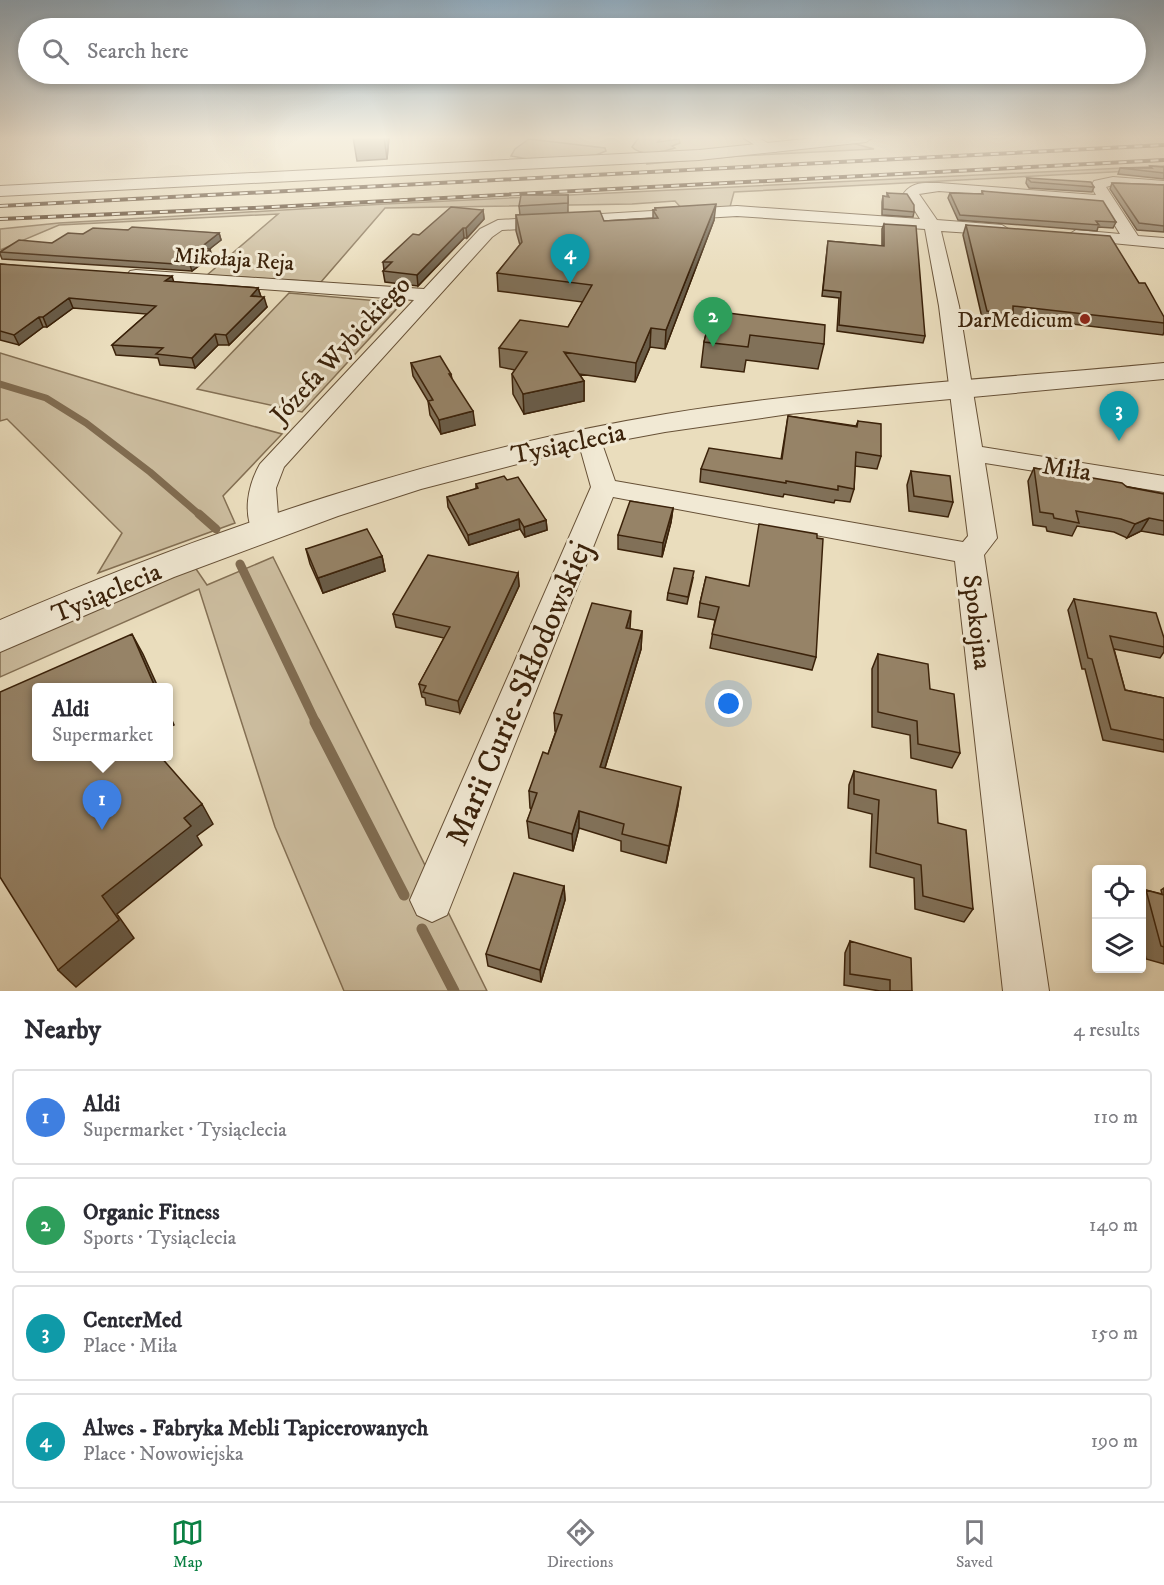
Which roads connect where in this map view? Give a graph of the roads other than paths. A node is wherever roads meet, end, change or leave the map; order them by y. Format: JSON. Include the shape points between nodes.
{"nodes":[{"id":1,"x":153,"y":183,"type":"edge"},
{"id":2,"x":1101,"y":183,"type":"edge"},
{"id":3,"x":1128,"y":183,"type":"edge"},
{"id":4,"x":1164,"y":185,"type":"edge"},
{"id":5,"x":0,"y":191,"type":"edge"},
{"id":6,"x":1106,"y":200,"type":"junction"},
{"id":7,"x":932,"y":225,"type":"junction"},
{"id":8,"x":1024,"y":231,"type":"edge"},
{"id":9,"x":1057,"y":234,"type":"edge"},
{"id":10,"x":1132,"y":240,"type":"junction"},
{"id":11,"x":1164,"y":243,"type":"edge"},
{"id":12,"x":117,"y":274,"type":"edge"},
{"id":13,"x":429,"y":295,"type":"junction"},
{"id":14,"x":1164,"y":371,"type":"edge"},
{"id":15,"x":961,"y":391,"type":"junction"},
{"id":16,"x":589,"y":437,"type":"junction"},
{"id":17,"x":970,"y":453,"type":"junction"},
{"id":18,"x":1164,"y":484,"type":"edge"},
{"id":19,"x":604,"y":487,"type":"junction"},
{"id":20,"x":265,"y":529,"type":"junction"},
{"id":21,"x":969,"y":553,"type":"junction"},
{"id":22,"x":0,"y":637,"type":"edge"},
{"id":23,"x":432,"y":900,"type":"dead end"},
{"id":24,"x":1026,"y":991,"type":"edge"}],
"edges":[{"from":1,"to":5,"type":"street"},
{"from":2,"to":6,"type":"street","via":[[1098,186]]},
{"from":3,"to":4,"type":"street"},
{"from":6,"to":7,"type":"street","via":[[945,187],[912,190]]},
{"from":6,"to":10,"type":"street"},
{"from":7,"to":8,"type":"street"},
{"from":7,"to":13,"type":"street","name":"Józefa Wybickiego","via":[[724,211],[498,225]]},
{"from":7,"to":15,"type":"street","name":"Spokojna"},
{"from":9,"to":10,"type":"street"},
{"from":10,"to":11,"type":"street"},
{"from":12,"to":13,"type":"street","name":"Mikołaja Reja"},
{"from":13,"to":20,"type":"street","name":"Józefa Wybickiego","via":[[273,464],[261,492]]},
{"from":14,"to":15,"type":"street","name":"Tysiąclecia"},
{"from":15,"to":16,"type":"street","name":"Tysiąclecia","via":[[752,410]]},
{"from":15,"to":17,"type":"street","name":"Spokojna"},
{"from":16,"to":19,"type":"street"},
{"from":16,"to":20,"type":"street","name":"Tysiąclecia","via":[[421,479]]},
{"from":17,"to":18,"type":"street","name":"Miła"},
{"from":17,"to":21,"type":"street","name":"Spokojna","via":[[983,538]]},
{"from":19,"to":21,"type":"street"},
{"from":19,"to":23,"type":"street","name":"Marii Curie-Skłodowskiej"},
{"from":20,"to":22,"type":"street","name":"Tysiąclecia","via":[[95,595]]},
{"from":21,"to":24,"type":"street","name":"Spokojna"}]}
